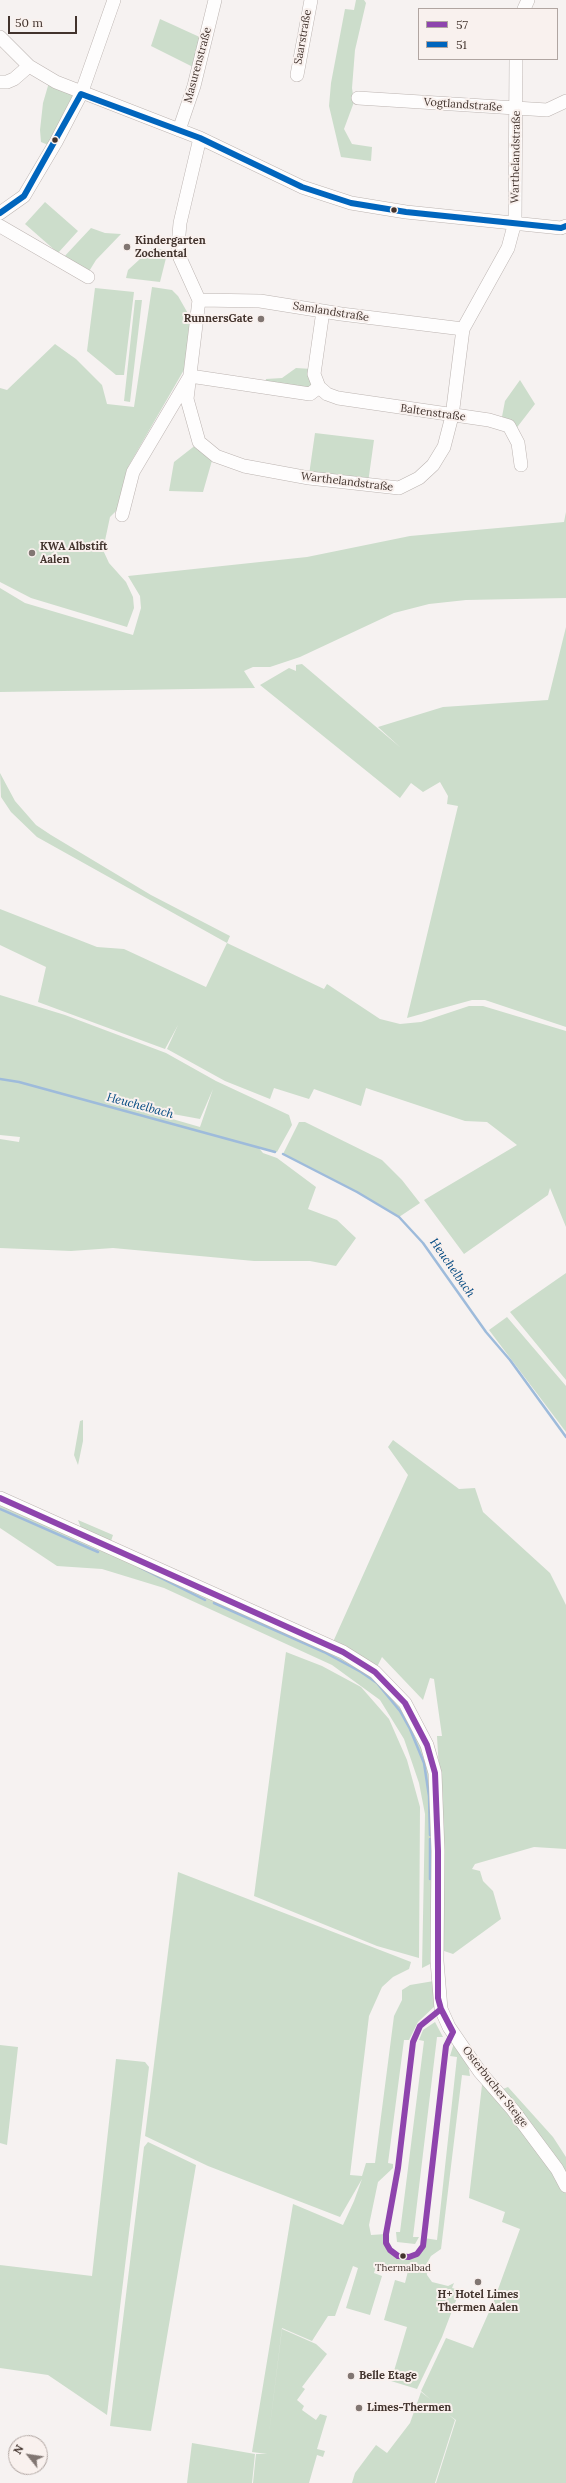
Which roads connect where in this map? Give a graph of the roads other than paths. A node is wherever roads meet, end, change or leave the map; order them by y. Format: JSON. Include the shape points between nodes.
{"nodes":[{"id":1,"x":114,"y":0,"type":"edge"},
{"id":2,"x":215,"y":0,"type":"edge"},
{"id":3,"x":311,"y":0,"type":"edge"},
{"id":4,"x":0,"y":38,"type":"edge"},
{"id":5,"x":516,"y":60,"type":"edge"},
{"id":6,"x":28,"y":66,"type":"junction"},
{"id":7,"x":296,"y":75,"type":"dead end"},
{"id":8,"x":0,"y":82,"type":"edge"},
{"id":9,"x":81,"y":94,"type":"junction"},
{"id":10,"x":358,"y":98,"type":"dead end"},
{"id":11,"x":566,"y":101,"type":"edge"},
{"id":12,"x":517,"y":109,"type":"junction"},
{"id":13,"x":179,"y":130,"type":"junction"},
{"id":14,"x":200,"y":138,"type":"junction"},
{"id":15,"x":0,"y":213,"type":"edge"},
{"id":16,"x":515,"y":222,"type":"junction"},
{"id":17,"x":0,"y":226,"type":"edge"},
{"id":18,"x":566,"y":226,"type":"edge"},
{"id":19,"x":88,"y":277,"type":"dead end"},
{"id":20,"x":199,"y":300,"type":"junction"},
{"id":21,"x":323,"y":311,"type":"junction"},
{"id":22,"x":463,"y":329,"type":"junction"},
{"id":23,"x":190,"y":376,"type":"junction"},
{"id":24,"x":319,"y":387,"type":"junction"},
{"id":25,"x":452,"y":416,"type":"junction"},
{"id":26,"x":521,"y":465,"type":"dead end"},
{"id":27,"x":122,"y":515,"type":"dead end"},
{"id":28,"x":0,"y":1498,"type":"edge"},
{"id":29,"x":566,"y":2186,"type":"edge"}],
"edges":[{"from":1,"to":9,"type":"street"},
{"from":2,"to":13,"type":"street","name":"Masurenstraße","via":[[194,86]]},
{"from":3,"to":7,"type":"street","name":"Saarstraße"},
{"from":4,"to":6,"type":"street"},
{"from":5,"to":12,"type":"street","name":"Warthelandstraße"},
{"from":6,"to":8,"type":"street","via":[[14,79]]},
{"from":6,"to":9,"type":"street"},
{"from":9,"to":13,"type":"street"},
{"from":9,"to":15,"type":"street","via":[[24,196]]},
{"from":10,"to":12,"type":"street","name":"Vogtlandstraße"},
{"from":11,"to":12,"type":"street","name":"Vogtlandstraße","via":[[547,110]]},
{"from":12,"to":16,"type":"street","name":"Warthelandstraße"},
{"from":13,"to":14,"type":"street"},
{"from":14,"to":16,"type":"street","via":[[296,184],[351,203],[406,212]]},
{"from":14,"to":20,"type":"street","via":[[180,223],[178,246],[180,258]]},
{"from":16,"to":18,"type":"street","via":[[561,228]]},
{"from":16,"to":22,"type":"street","name":"Warthelandstraße","via":[[508,248]]},
{"from":17,"to":19,"type":"street"},
{"from":20,"to":21,"type":"street","name":"Samlandstraße","via":[[260,301]]},
{"from":20,"to":23,"type":"street","name":"Warthelandstraße"},
{"from":21,"to":22,"type":"street","name":"Samlandstraße"},
{"from":21,"to":24,"type":"street","via":[[314,374]]},
{"from":22,"to":25,"type":"street","name":"Warthelandstraße"},
{"from":23,"to":24,"type":"street","via":[[310,394]]},
{"from":23,"to":25,"type":"street","name":"Warthelandstraße","via":[[187,399],[199,442],[216,456],[244,466],[309,478],[399,488],[419,478],[433,465],[444,447]]},
{"from":23,"to":27,"type":"street","via":[[133,472],[127,504]]},
{"from":24,"to":25,"type":"street","name":"Baltenstraße","via":[[327,394],[338,398]]},
{"from":25,"to":26,"type":"street","name":"Baltenstraße","via":[[489,420],[509,426],[518,443]]},
{"from":28,"to":29,"type":"street","name":"Osterbucher Steige","via":[[343,1652],[375,1672],[405,1703],[427,1745],[435,1773],[440,2009],[480,2072],[513,2110],[557,2169]]}]}
